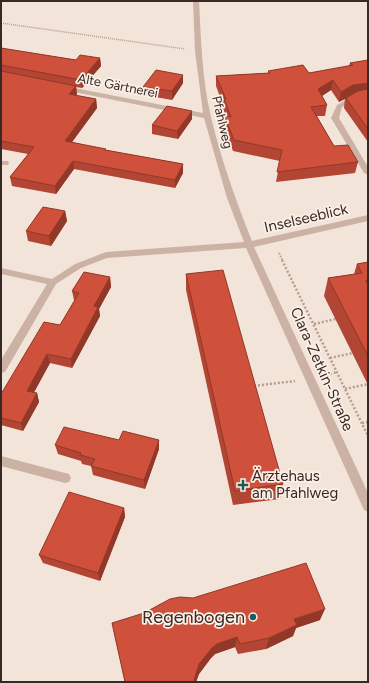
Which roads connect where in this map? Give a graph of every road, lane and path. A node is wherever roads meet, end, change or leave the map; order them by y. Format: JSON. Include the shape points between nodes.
{"nodes":[{"id":1,"x":196,"y":1,"type":"edge"},
{"id":2,"x":1,"y":23,"type":"edge"},
{"id":3,"x":198,"y":51,"type":"junction"},
{"id":4,"x":54,"y":86,"type":"edge"},
{"id":5,"x":368,"y":96,"type":"edge"},
{"id":6,"x":207,"y":116,"type":"junction"},
{"id":7,"x":368,"y":173,"type":"edge"},
{"id":8,"x":368,"y":218,"type":"edge"},
{"id":9,"x":273,"y":240,"type":"junction"},
{"id":10,"x":249,"y":245,"type":"junction"},
{"id":11,"x":1,"y":271,"type":"edge"},
{"id":12,"x":53,"y":282,"type":"junction"},
{"id":13,"x":336,"y":319,"type":"dead end"},
{"id":14,"x":314,"y":324,"type":"junction"},
{"id":15,"x":353,"y":354,"type":"dead end"},
{"id":16,"x":330,"y":358,"type":"junction"},
{"id":17,"x":1,"y":369,"type":"edge"},
{"id":18,"x":368,"y":384,"type":"edge"},
{"id":19,"x":345,"y":389,"type":"junction"},
{"id":20,"x":368,"y":422,"type":"edge"},
{"id":21,"x":362,"y":423,"type":"junction"},
{"id":22,"x":368,"y":436,"type":"edge"},
{"id":23,"x":1,"y":461,"type":"edge"},
{"id":24,"x":65,"y":478,"type":"dead end"},
{"id":25,"x":368,"y":506,"type":"edge"}],
"edges":[{"from":1,"to":3,"type":"street","name":"Pfahlweg"},
{"from":2,"to":3,"type":"path"},
{"from":3,"to":6,"type":"street","name":"Pfahlweg"},
{"from":4,"to":6,"type":"street","name":"Alte Gärtnerei"},
{"from":5,"to":7,"type":"street","via":[[353,98],[339,106],[335,118]]},
{"from":6,"to":10,"type":"street","name":"Pfahlweg","via":[[231,198]]},
{"from":8,"to":9,"type":"street","name":"Inselseeblick"},
{"from":9,"to":10,"type":"street","name":"Inselseeblick"},
{"from":9,"to":14,"type":"path"},
{"from":10,"to":12,"type":"street","via":[[106,255],[78,266]]},
{"from":10,"to":25,"type":"street","name":"Clara-Zetkin-Straße"},
{"from":11,"to":12,"type":"street"},
{"from":12,"to":17,"type":"street"},
{"from":13,"to":14,"type":"path"},
{"from":14,"to":16,"type":"path"},
{"from":15,"to":16,"type":"path"},
{"from":16,"to":19,"type":"path"},
{"from":18,"to":19,"type":"path"},
{"from":19,"to":21,"type":"path"},
{"from":20,"to":21,"type":"path"},
{"from":21,"to":22,"type":"path"},
{"from":23,"to":24,"type":"street"}]}
